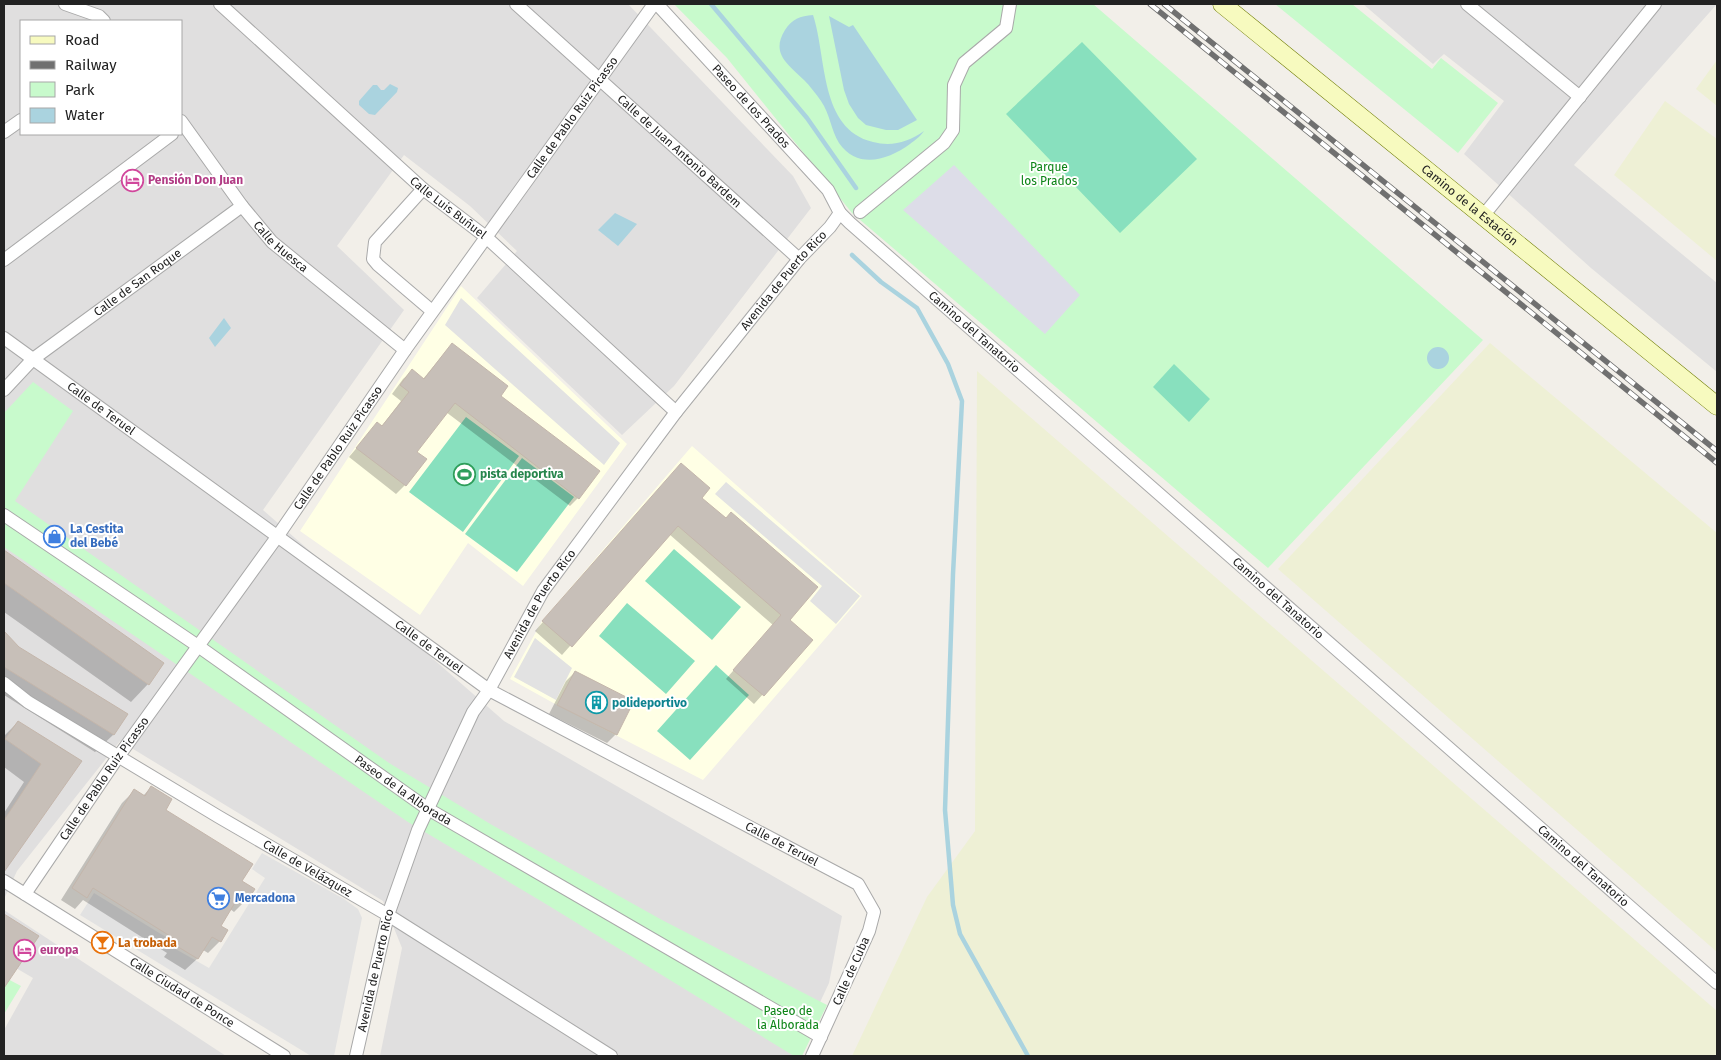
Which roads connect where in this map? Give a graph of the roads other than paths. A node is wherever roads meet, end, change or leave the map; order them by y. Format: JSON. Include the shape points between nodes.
{"nodes":[{"id":1,"x":65,"y":4,"type":"edge"},
{"id":2,"x":220,"y":4,"type":"edge"},
{"id":3,"x":516,"y":4,"type":"edge"},
{"id":4,"x":656,"y":4,"type":"edge"},
{"id":5,"x":1010,"y":4,"type":"edge"},
{"id":6,"x":1222,"y":4,"type":"edge"},
{"id":7,"x":1467,"y":4,"type":"edge"},
{"id":8,"x":1655,"y":4,"type":"edge"},
{"id":9,"x":103,"y":20,"type":"edge"},
{"id":10,"x":600,"y":79,"type":"junction"},
{"id":11,"x":1580,"y":97,"type":"junction"},
{"id":12,"x":20,"y":121,"type":"edge"},
{"id":13,"x":182,"y":124,"type":"edge"},
{"id":14,"x":4,"y":132,"type":"edge"},
{"id":15,"x":171,"y":135,"type":"edge"},
{"id":16,"x":423,"y":188,"type":"junction"},
{"id":17,"x":242,"y":206,"type":"junction"},
{"id":18,"x":860,"y":212,"type":"dead end"},
{"id":19,"x":840,"y":213,"type":"junction"},
{"id":20,"x":1483,"y":216,"type":"junction"},
{"id":21,"x":486,"y":237,"type":"junction"},
{"id":22,"x":799,"y":259,"type":"junction"},
{"id":23,"x":4,"y":260,"type":"edge"},
{"id":24,"x":432,"y":311,"type":"junction"},
{"id":25,"x":4,"y":338,"type":"edge"},
{"id":26,"x":405,"y":350,"type":"junction"},
{"id":27,"x":34,"y":359,"type":"junction"},
{"id":28,"x":4,"y":390,"type":"edge"},
{"id":29,"x":1717,"y":406,"type":"edge"},
{"id":30,"x":676,"y":412,"type":"junction"},
{"id":31,"x":4,"y":515,"type":"edge"},
{"id":32,"x":277,"y":537,"type":"junction"},
{"id":33,"x":198,"y":646,"type":"junction"},
{"id":34,"x":4,"y":683,"type":"edge"},
{"id":35,"x":489,"y":690,"type":"junction"},
{"id":36,"x":118,"y":757,"type":"junction"},
{"id":37,"x":428,"y":809,"type":"junction"},
{"id":38,"x":4,"y":881,"type":"edge"},
{"id":39,"x":25,"y":894,"type":"junction"},
{"id":40,"x":874,"y":912,"type":"joint"},
{"id":41,"x":388,"y":915,"type":"junction"},
{"id":42,"x":1717,"y":983,"type":"edge"},
{"id":43,"x":821,"y":1037,"type":"junction"},
{"id":44,"x":284,"y":1056,"type":"edge"},
{"id":45,"x":356,"y":1056,"type":"edge"},
{"id":46,"x":611,"y":1056,"type":"edge"},
{"id":47,"x":812,"y":1056,"type":"edge"}],
"edges":[{"from":1,"to":9,"type":"street"},
{"from":2,"to":16,"type":"street","name":"Calle Luis Buñuel"},
{"from":3,"to":10,"type":"street","name":"Calle de Juan Antonio Bardem"},
{"from":4,"to":10,"type":"street","name":"Calle de Pablo Ruiz Picasso"},
{"from":4,"to":19,"type":"street","name":"Paseo de los Prados","via":[[828,190]]},
{"from":5,"to":18,"type":"street","via":[[1006,28],[964,63],[954,85],[953,130],[944,143]]},
{"from":6,"to":20,"type":"street","name":"Camino de la Estación"},
{"from":7,"to":11,"type":"street"},
{"from":8,"to":11,"type":"street"},
{"from":10,"to":21,"type":"street","name":"Calle de Pablo Ruiz Picasso"},
{"from":10,"to":22,"type":"street","name":"Calle de Juan Antonio Bardem"},
{"from":11,"to":20,"type":"street"},
{"from":12,"to":14,"type":"street"},
{"from":13,"to":17,"type":"street","name":"Calle Huesca"},
{"from":15,"to":23,"type":"street"},
{"from":16,"to":21,"type":"street","name":"Calle Luis Buñuel"},
{"from":16,"to":24,"type":"street","via":[[375,242],[373,259]]},
{"from":17,"to":26,"type":"street","name":"Calle Huesca","via":[[272,242]]},
{"from":17,"to":27,"type":"street","name":"Calle de San Roque"},
{"from":19,"to":22,"type":"street","name":"Avenida de Puerto Rico"},
{"from":19,"to":42,"type":"street","name":"Camino del Tanatorio"},
{"from":20,"to":29,"type":"street","name":"Camino de la Estación"},
{"from":21,"to":24,"type":"street","name":"Calle de Pablo Ruiz Picasso"},
{"from":21,"to":30,"type":"street","name":"Calle Luis Buñuel"},
{"from":22,"to":30,"type":"street","name":"Avenida de Puerto Rico"},
{"from":24,"to":26,"type":"street","name":"Calle de Pablo Ruiz Picasso"},
{"from":25,"to":27,"type":"street","name":"Calle de Teruel"},
{"from":26,"to":32,"type":"street","name":"Calle de Pablo Ruiz Picasso"},
{"from":27,"to":28,"type":"street","name":"Calle de San Roque"},
{"from":27,"to":32,"type":"street","name":"Calle de Teruel"},
{"from":30,"to":35,"type":"street","name":"Avenida de Puerto Rico","via":[[544,591]]},
{"from":31,"to":33,"type":"street","name":"Paseo de la Alborada"},
{"from":32,"to":33,"type":"street","name":"Calle de Pablo Ruiz Picasso"},
{"from":32,"to":35,"type":"street","name":"Calle de Teruel"},
{"from":33,"to":36,"type":"street","name":"Calle de Pablo Ruiz Picasso"},
{"from":33,"to":37,"type":"street","name":"Paseo de la Alborada"},
{"from":34,"to":36,"type":"street","name":"Calle de Velázquez","via":[[28,702]]},
{"from":35,"to":37,"type":"street","name":"Avenida de Puerto Rico","via":[[473,712]]},
{"from":35,"to":40,"type":"street","name":"Calle de Teruel","via":[[858,884]]},
{"from":36,"to":39,"type":"street","name":"Calle de Pablo Ruiz Picasso"},
{"from":36,"to":41,"type":"street","name":"Calle de Velázquez"},
{"from":37,"to":41,"type":"street","name":"Avenida de Puerto Rico"},
{"from":37,"to":43,"type":"street","name":"Paseo de la Alborada"},
{"from":38,"to":39,"type":"street","name":"Calle Ciudad de Ponce"},
{"from":39,"to":44,"type":"street","name":"Calle Ciudad de Ponce"},
{"from":40,"to":43,"type":"street","name":"Calle de Cuba","via":[[869,931]]},
{"from":41,"to":45,"type":"street","name":"Avenida de Puerto Rico"},
{"from":41,"to":46,"type":"street","name":"Calle de Velázquez"},
{"from":43,"to":47,"type":"street","name":"Calle de Cuba"}]}
